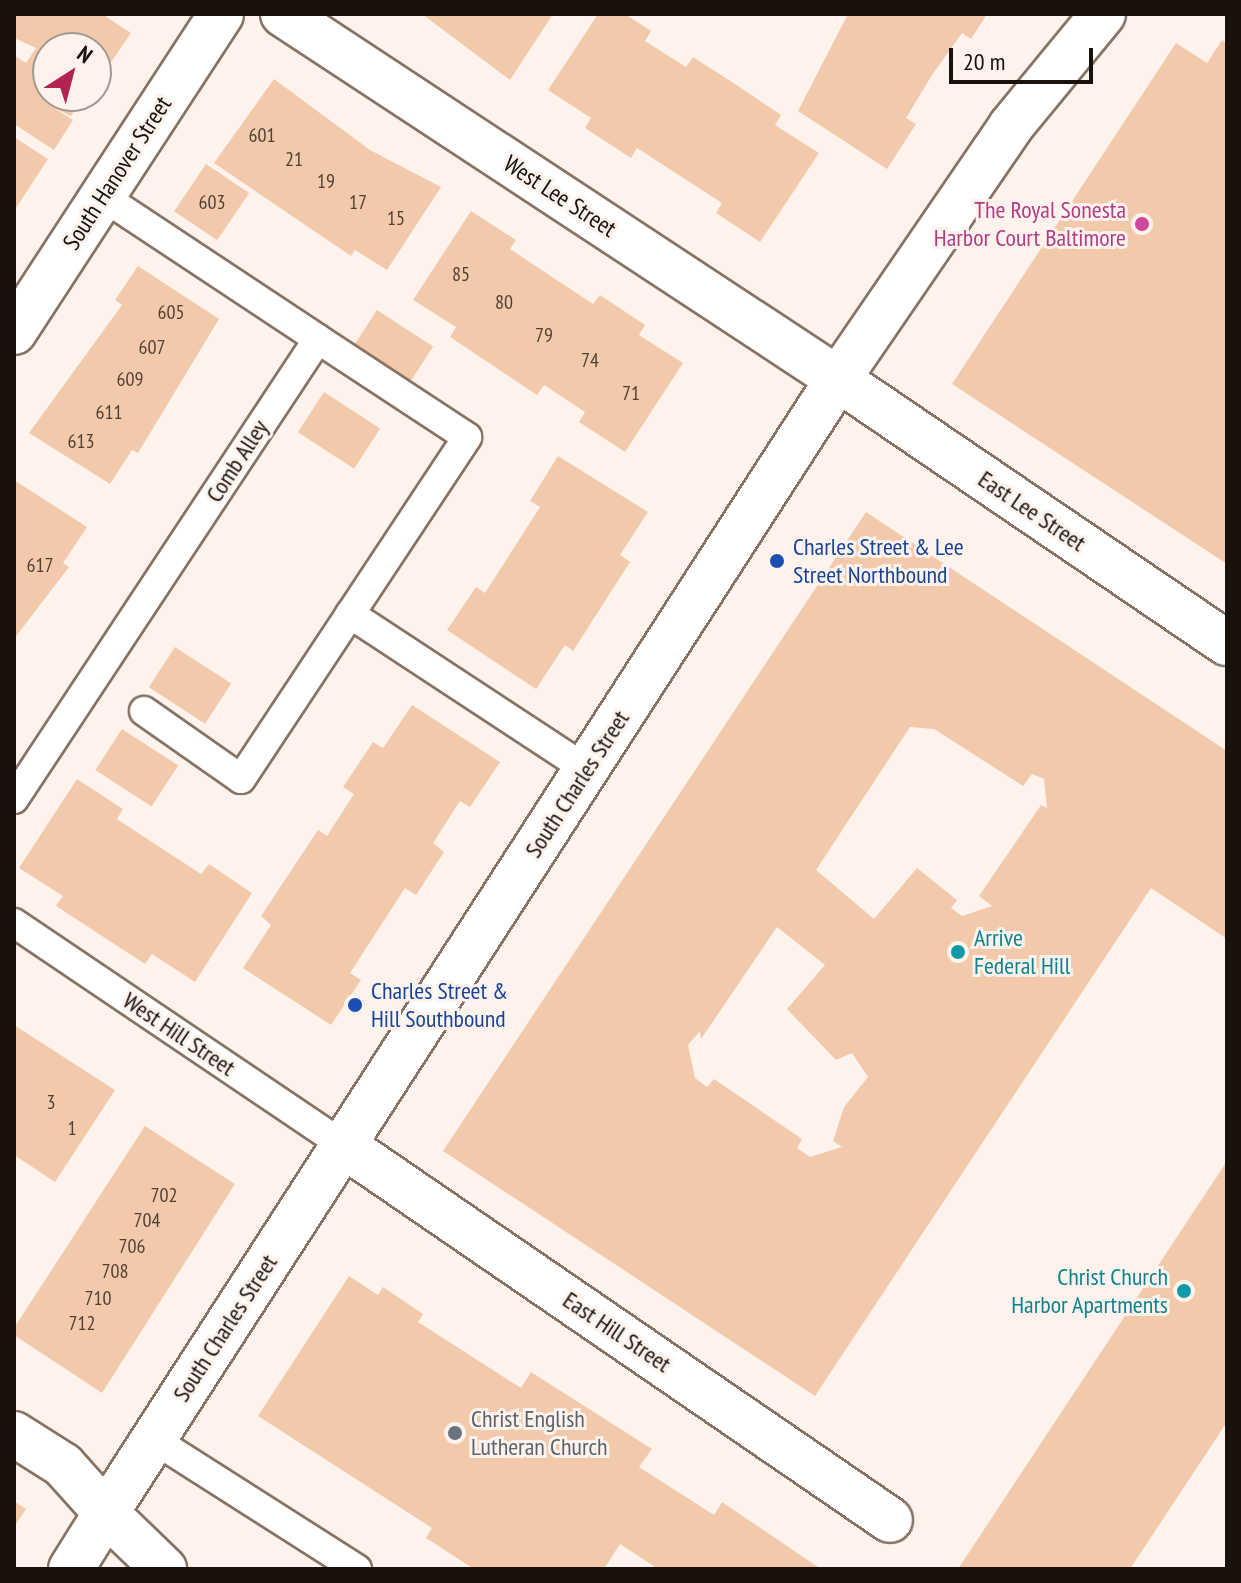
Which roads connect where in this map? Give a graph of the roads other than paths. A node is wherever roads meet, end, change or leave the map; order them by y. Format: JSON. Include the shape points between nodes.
{"nodes":[{"id":1,"x":221,"y":14,"type":"edge"},
{"id":2,"x":283,"y":14,"type":"edge"},
{"id":3,"x":1092,"y":17,"type":"edge"},
{"id":4,"x":102,"y":196,"type":"junction"},
{"id":5,"x":14,"y":332,"type":"edge"},
{"id":6,"x":318,"y":339,"type":"junction"},
{"id":7,"x":838,"y":379,"type":"junction"},
{"id":8,"x":350,"y":614,"type":"junction"},
{"id":9,"x":1227,"y":643,"type":"edge"},
{"id":10,"x":144,"y":711,"type":"dead end"},
{"id":11,"x":586,"y":769,"type":"junction"},
{"id":12,"x":14,"y":799,"type":"edge"},
{"id":13,"x":14,"y":923,"type":"edge"},
{"id":14,"x":343,"y":1145,"type":"junction"},
{"id":15,"x":14,"y":1434,"type":"edge"},
{"id":16,"x":153,"y":1439,"type":"junction"},
{"id":17,"x":106,"y":1513,"type":"junction"},
{"id":18,"x":890,"y":1520,"type":"dead end"},
{"id":19,"x":71,"y":1569,"type":"edge"},
{"id":20,"x":164,"y":1569,"type":"edge"},
{"id":21,"x":357,"y":1569,"type":"edge"}],
"edges":[{"from":1,"to":4,"type":"street","name":"South Hanover Street"},
{"from":2,"to":7,"type":"street","name":"West Lee Street"},
{"from":3,"to":7,"type":"street","name":"South Charles Street"},
{"from":4,"to":5,"type":"street","name":"South Hanover Street"},
{"from":4,"to":6,"type":"lane"},
{"from":6,"to":8,"type":"lane","via":[[467,437]]},
{"from":6,"to":12,"type":"lane","name":"Comb Alley"},
{"from":7,"to":9,"type":"street","name":"East Lee Street"},
{"from":7,"to":11,"type":"street","name":"South Charles Street"},
{"from":8,"to":10,"type":"lane","via":[[241,779]]},
{"from":8,"to":11,"type":"lane"},
{"from":11,"to":14,"type":"street","name":"South Charles Street"},
{"from":13,"to":14,"type":"lane","name":"West Hill Street"},
{"from":14,"to":16,"type":"street","name":"South Charles Street"},
{"from":14,"to":18,"type":"street","name":"East Hill Street"},
{"from":15,"to":17,"type":"street","via":[[63,1465]]},
{"from":16,"to":17,"type":"street","name":"South Charles Street"},
{"from":16,"to":21,"type":"lane"},
{"from":17,"to":19,"type":"street","name":"South Charles Street"},
{"from":17,"to":20,"type":"street"}]}
